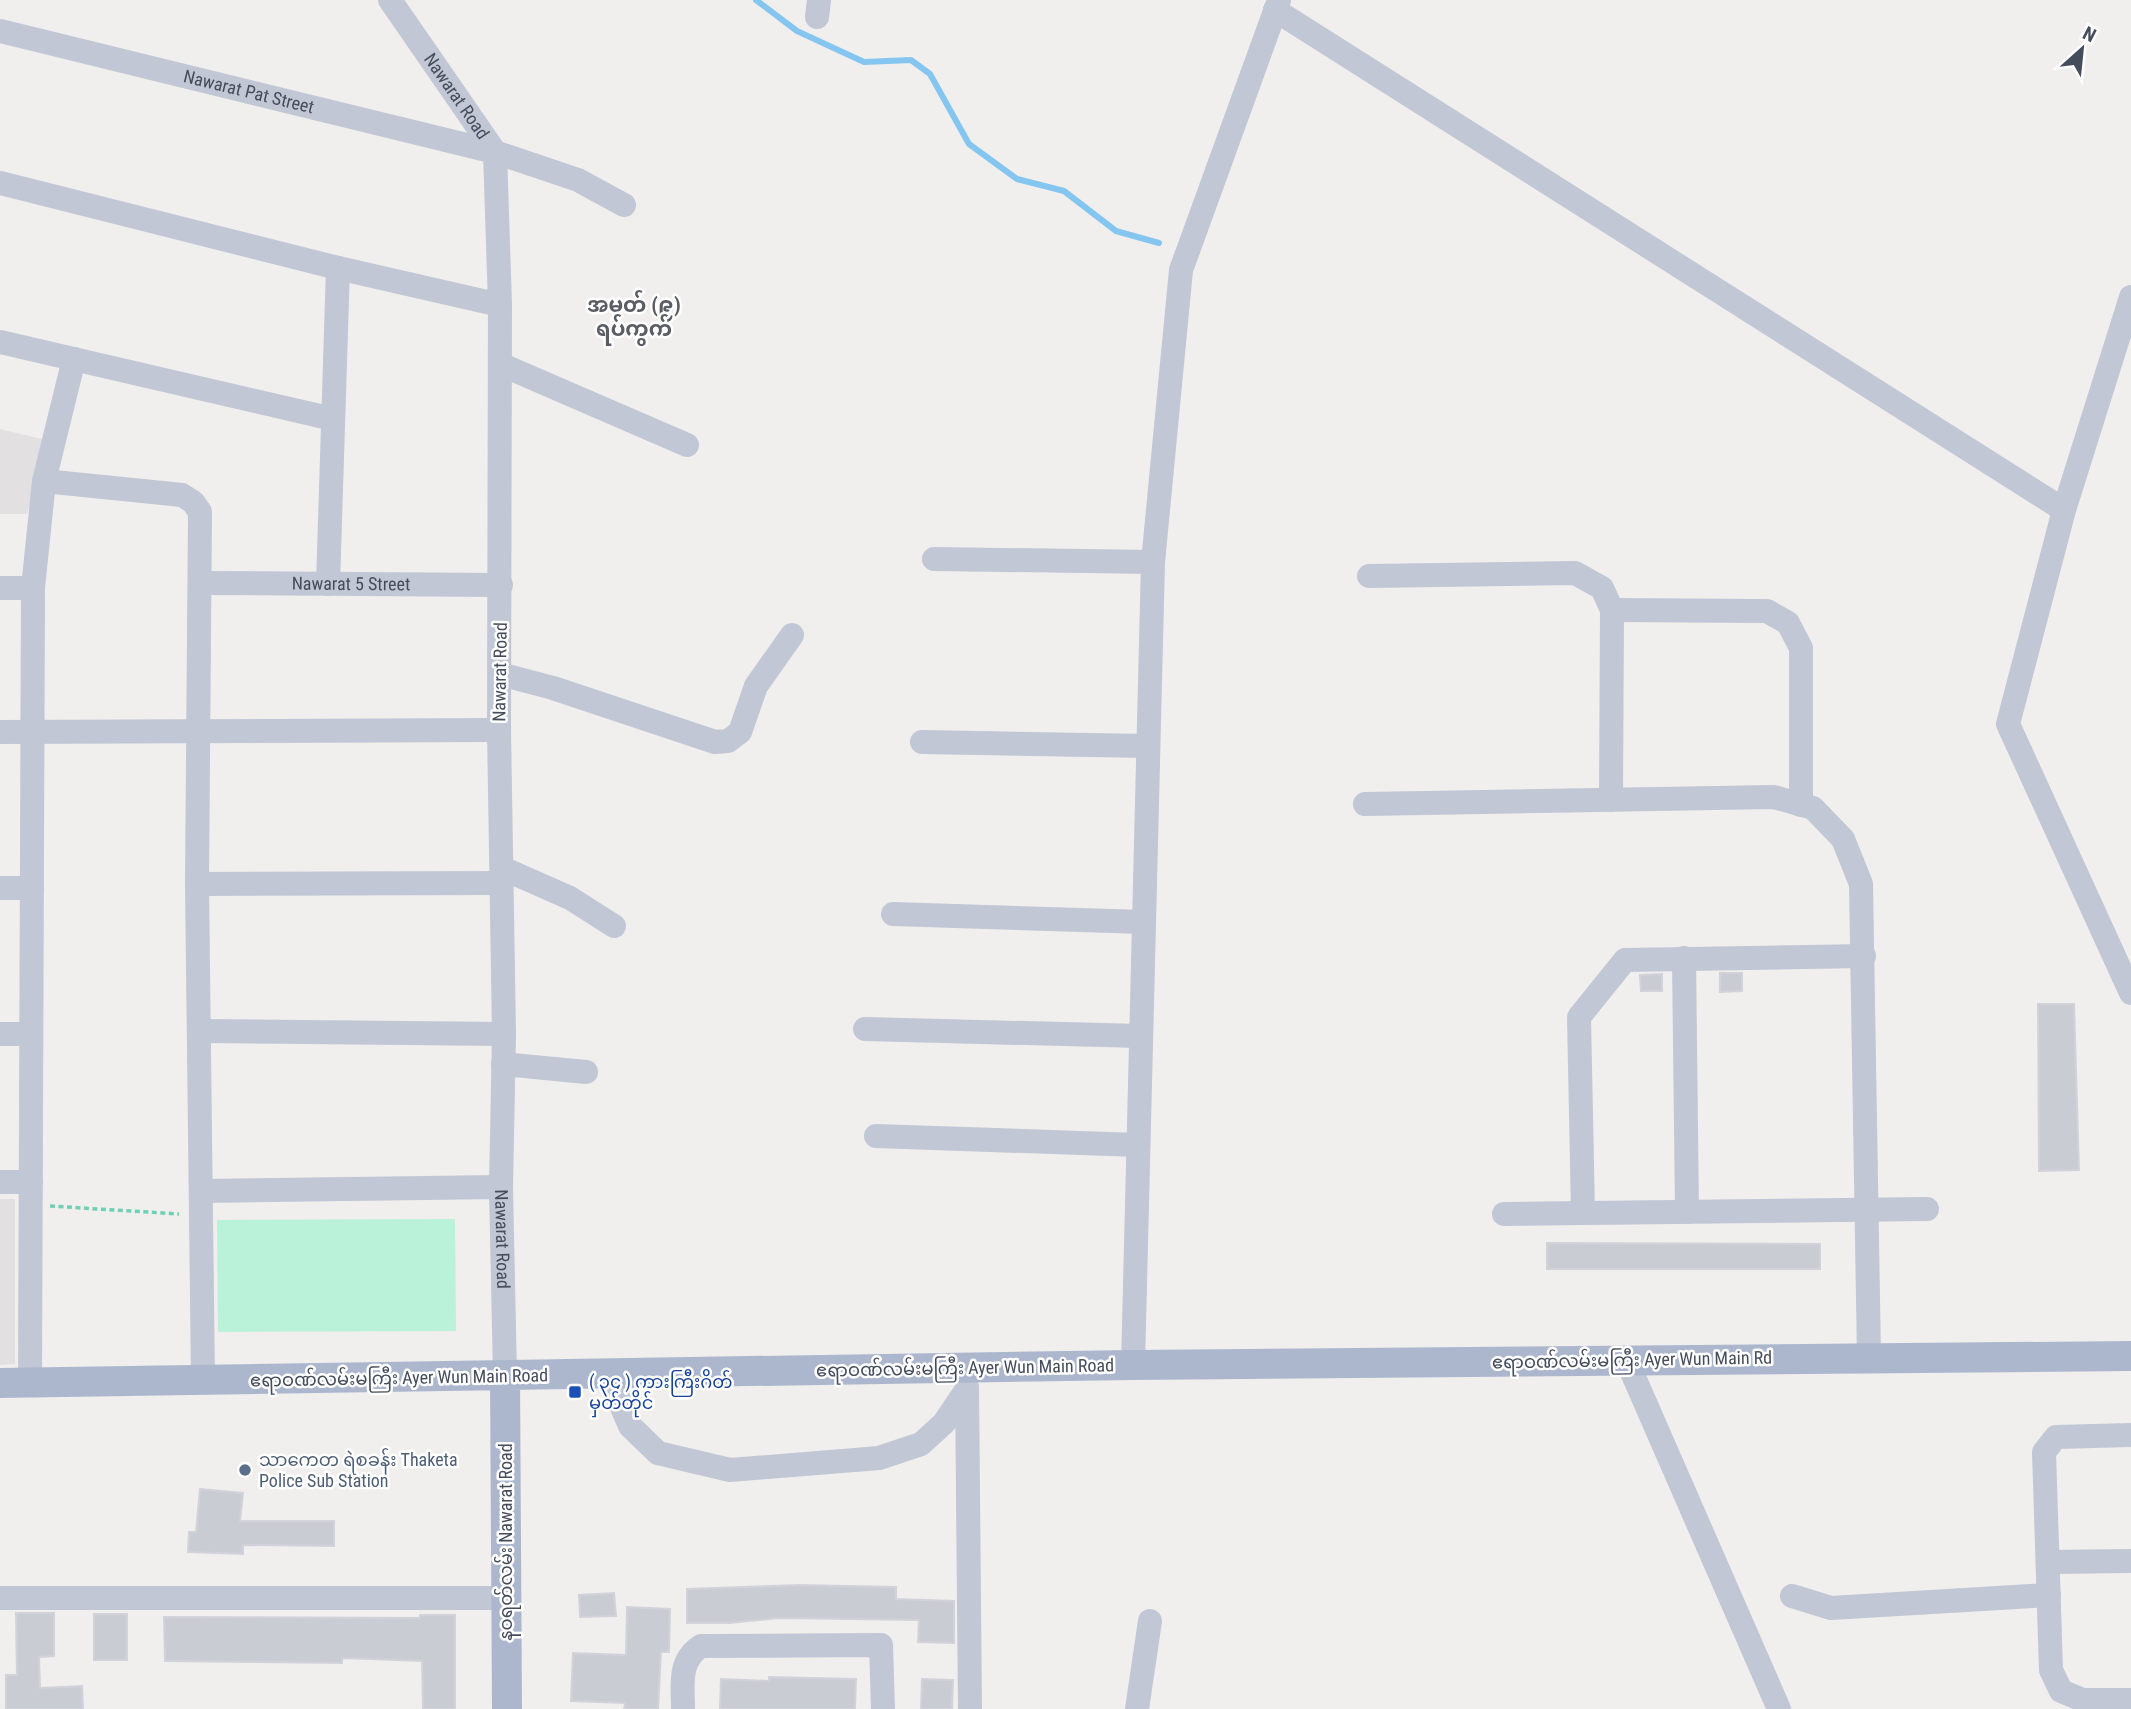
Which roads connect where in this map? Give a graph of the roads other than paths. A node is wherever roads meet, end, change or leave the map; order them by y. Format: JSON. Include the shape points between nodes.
{"nodes":[{"id":1,"x":400,"y":4,"type":"edge"},
{"id":2,"x":1277,"y":5,"type":"edge"},
{"id":3,"x":0,"y":31,"type":"edge"},
{"id":4,"x":495,"y":152,"type":"junction"},
{"id":5,"x":0,"y":183,"type":"edge"},
{"id":6,"x":624,"y":205,"type":"dead end"},
{"id":7,"x":338,"y":268,"type":"junction"},
{"id":8,"x":2131,"y":297,"type":"edge"},
{"id":9,"x":500,"y":305,"type":"junction"},
{"id":10,"x":0,"y":342,"type":"edge"},
{"id":11,"x":74,"y":359,"type":"junction"},
{"id":12,"x":500,"y":364,"type":"junction"},
{"id":13,"x":333,"y":419,"type":"junction"},
{"id":14,"x":687,"y":445,"type":"dead end"},
{"id":15,"x":44,"y":481,"type":"junction"},
{"id":16,"x":2064,"y":510,"type":"junction"},
{"id":17,"x":934,"y":559,"type":"dead end"},
{"id":18,"x":1153,"y":562,"type":"junction"},
{"id":19,"x":1369,"y":576,"type":"dead end"},
{"id":20,"x":201,"y":583,"type":"junction"},
{"id":21,"x":328,"y":584,"type":"junction"},
{"id":22,"x":501,"y":585,"type":"junction"},
{"id":23,"x":0,"y":588,"type":"edge"},
{"id":24,"x":33,"y":588,"type":"junction"},
{"id":25,"x":1612,"y":610,"type":"junction"},
{"id":26,"x":792,"y":635,"type":"dead end"},
{"id":27,"x":500,"y":674,"type":"junction"},
{"id":28,"x":499,"y":730,"type":"junction"},
{"id":29,"x":198,"y":731,"type":"junction"},
{"id":30,"x":0,"y":732,"type":"edge"},
{"id":31,"x":32,"y":732,"type":"junction"},
{"id":32,"x":922,"y":742,"type":"dead end"},
{"id":33,"x":1148,"y":746,"type":"junction"},
{"id":34,"x":1611,"y":800,"type":"junction"},
{"id":35,"x":1364,"y":804,"type":"dead end"},
{"id":36,"x":1801,"y":805,"type":"junction"},
{"id":37,"x":502,"y":876,"type":"junction"},
{"id":38,"x":197,"y":884,"type":"junction"},
{"id":39,"x":0,"y":888,"type":"edge"},
{"id":40,"x":32,"y":888,"type":"junction"},
{"id":41,"x":893,"y":914,"type":"dead end"},
{"id":42,"x":1144,"y":922,"type":"junction"},
{"id":43,"x":614,"y":926,"type":"dead end"},
{"id":44,"x":1864,"y":956,"type":"junction"},
{"id":45,"x":1684,"y":958,"type":"junction"},
{"id":46,"x":2131,"y":993,"type":"edge"},
{"id":47,"x":865,"y":1029,"type":"dead end"},
{"id":48,"x":199,"y":1031,"type":"junction"},
{"id":49,"x":0,"y":1034,"type":"edge"},
{"id":50,"x":31,"y":1034,"type":"junction"},
{"id":51,"x":504,"y":1034,"type":"junction"},
{"id":52,"x":1141,"y":1036,"type":"junction"},
{"id":53,"x":503,"y":1064,"type":"junction"},
{"id":54,"x":586,"y":1072,"type":"dead end"},
{"id":55,"x":876,"y":1136,"type":"dead end"},
{"id":56,"x":1139,"y":1144,"type":"junction"},
{"id":57,"x":0,"y":1182,"type":"edge"},
{"id":58,"x":501,"y":1187,"type":"junction"},
{"id":59,"x":31,"y":1193,"type":"junction"},
{"id":60,"x":201,"y":1204,"type":"junction"},
{"id":61,"x":1927,"y":1209,"type":"dead end"},
{"id":62,"x":1867,"y":1211,"type":"junction"},
{"id":63,"x":1687,"y":1212,"type":"junction"},
{"id":64,"x":1583,"y":1213,"type":"junction"},
{"id":65,"x":1504,"y":1214,"type":"dead end"},
{"id":66,"x":2131,"y":1356,"type":"edge"},
{"id":67,"x":1869,"y":1357,"type":"junction"},
{"id":68,"x":1627,"y":1361,"type":"junction"},
{"id":69,"x":1133,"y":1365,"type":"junction"},
{"id":70,"x":608,"y":1374,"type":"junction"},
{"id":71,"x":505,"y":1376,"type":"junction"},
{"id":72,"x":967,"y":1379,"type":"junction"},
{"id":73,"x":203,"y":1381,"type":"junction"},
{"id":74,"x":30,"y":1382,"type":"junction"},
{"id":75,"x":0,"y":1383,"type":"edge"},
{"id":76,"x":2131,"y":1435,"type":"edge"},
{"id":77,"x":2131,"y":1561,"type":"edge"},
{"id":78,"x":2048,"y":1562,"type":"junction"},
{"id":79,"x":2049,"y":1595,"type":"junction"},
{"id":80,"x":1792,"y":1596,"type":"dead end"},
{"id":81,"x":0,"y":1598,"type":"edge"},
{"id":82,"x":506,"y":1598,"type":"junction"},
{"id":83,"x":1150,"y":1621,"type":"dead end"},
{"id":84,"x":2131,"y":1700,"type":"edge"},
{"id":85,"x":507,"y":1709,"type":"edge"},
{"id":86,"x":683,"y":1709,"type":"edge"},
{"id":87,"x":883,"y":1709,"type":"edge"},
{"id":88,"x":970,"y":1709,"type":"edge"},
{"id":89,"x":1137,"y":1709,"type":"edge"},
{"id":90,"x":1779,"y":1709,"type":"edge"}],
"edges":[{"from":1,"to":4,"type":"street","name":"Nawarat Road"},
{"from":2,"to":16,"type":"street"},
{"from":2,"to":18,"type":"street","via":[[1181,270]]},
{"from":3,"to":4,"type":"street","name":"Nawarat Pat Street"},
{"from":4,"to":6,"type":"street","name":"Nawarat Pat Street","via":[[578,180]]},
{"from":4,"to":9,"type":"street","name":"Nawarat Road"},
{"from":5,"to":7,"type":"street"},
{"from":7,"to":9,"type":"street"},
{"from":7,"to":13,"type":"street"},
{"from":8,"to":16,"type":"street"},
{"from":9,"to":12,"type":"street","name":"Nawarat Road"},
{"from":10,"to":11,"type":"street"},
{"from":11,"to":13,"type":"street"},
{"from":11,"to":15,"type":"street"},
{"from":12,"to":14,"type":"street"},
{"from":12,"to":22,"type":"street","name":"Nawarat Road"},
{"from":13,"to":21,"type":"street"},
{"from":15,"to":20,"type":"street","via":[[183,495],[200,512]]},
{"from":15,"to":24,"type":"street"},
{"from":16,"to":46,"type":"street","via":[[2008,724]]},
{"from":17,"to":18,"type":"street"},
{"from":18,"to":33,"type":"street"},
{"from":19,"to":25,"type":"street","via":[[1575,573],[1602,588]]},
{"from":20,"to":21,"type":"street","name":"Nawarat 5 Street"},
{"from":20,"to":29,"type":"street"},
{"from":21,"to":22,"type":"street","name":"Nawarat 5 Street"},
{"from":22,"to":27,"type":"street","name":"Nawarat Road"},
{"from":23,"to":24,"type":"street"},
{"from":24,"to":31,"type":"street"},
{"from":25,"to":34,"type":"street"},
{"from":25,"to":36,"type":"street","via":[[1766,611],[1788,623],[1801,648]]},
{"from":26,"to":27,"type":"street","via":[[756,686],[740,732],[728,741],[715,742]]},
{"from":27,"to":28,"type":"street","name":"Nawarat Road"},
{"from":28,"to":29,"type":"street"},
{"from":28,"to":37,"type":"street","name":"Nawarat Road"},
{"from":29,"to":31,"type":"street"},
{"from":29,"to":38,"type":"street"},
{"from":30,"to":31,"type":"street"},
{"from":31,"to":40,"type":"street"},
{"from":32,"to":33,"type":"street"},
{"from":33,"to":42,"type":"street"},
{"from":34,"to":35,"type":"street"},
{"from":34,"to":36,"type":"street","via":[[1774,797]]},
{"from":36,"to":44,"type":"street","via":[[1813,808],[1843,839],[1861,884]]},
{"from":37,"to":38,"type":"street"},
{"from":37,"to":43,"type":"street","via":[[570,898]]},
{"from":37,"to":51,"type":"street","name":"Nawarat Road"},
{"from":38,"to":48,"type":"street"},
{"from":39,"to":40,"type":"street"},
{"from":40,"to":50,"type":"street"},
{"from":41,"to":42,"type":"street"},
{"from":42,"to":52,"type":"street"},
{"from":44,"to":45,"type":"street"},
{"from":44,"to":62,"type":"street"},
{"from":45,"to":63,"type":"street"},
{"from":45,"to":64,"type":"street","via":[[1625,960],[1578,1017]]},
{"from":47,"to":52,"type":"street"},
{"from":48,"to":51,"type":"street"},
{"from":48,"to":60,"type":"street"},
{"from":49,"to":50,"type":"street"},
{"from":50,"to":59,"type":"street"},
{"from":51,"to":53,"type":"street","name":"Nawarat Road"},
{"from":52,"to":56,"type":"street"},
{"from":53,"to":54,"type":"street"},
{"from":53,"to":58,"type":"street","name":"Nawarat Road"},
{"from":55,"to":56,"type":"street"},
{"from":56,"to":69,"type":"street"},
{"from":57,"to":59,"type":"street"},
{"from":58,"to":60,"type":"street"},
{"from":58,"to":71,"type":"street","name":"Nawarat Road"},
{"from":59,"to":74,"type":"street"},
{"from":60,"to":73,"type":"street"},
{"from":61,"to":62,"type":"street"},
{"from":62,"to":63,"type":"street"},
{"from":62,"to":67,"type":"street"},
{"from":63,"to":64,"type":"street"},
{"from":64,"to":65,"type":"street"},
{"from":66,"to":67,"type":"main road","name":"ဧရာဝဏ်လမ်းမကြီး Ayer Wun Main Rd"},
{"from":67,"to":68,"type":"main road","name":"ဧရာဝဏ်လမ်းမကြီး Ayer Wun Main Rd"},
{"from":68,"to":69,"type":"main road","name":"ဧရာဝဏ်လမ်းမကြီး Ayer Wun Main Rd"},
{"from":68,"to":90,"type":"street"},
{"from":69,"to":72,"type":"main road","name":"ဧရာဝဏ်လမ်းမကြီး Ayer Wun Main Road"},
{"from":70,"to":71,"type":"main road","name":"ဧရာဝဏ်လမ်းမကြီး Ayer Wun Main Road"},
{"from":70,"to":72,"type":"main road","name":"ဧရာဝဏ်လမ်းမကြီး Ayer Wun Main Road"},
{"from":70,"to":72,"type":"street","via":[[630,1426],[658,1453],[730,1470],[879,1458],[921,1444],[944,1423]]},
{"from":71,"to":73,"type":"main road","name":"ဧရာဝဏ်လမ်းမကြီး Ayer Wun Main Road"},
{"from":71,"to":82,"type":"main road","name":"နဝရတ်လမ်း Nawarat Road"},
{"from":72,"to":88,"type":"street"},
{"from":73,"to":74,"type":"main road","name":"ဧရာဝဏ်လမ်းမကြီး Ayer Wun Main Road"},
{"from":74,"to":75,"type":"main road","name":"ဧရာဝဏ်လမ်းမကြီး Ayer Wun Main Road"},
{"from":76,"to":78,"type":"street","via":[[2056,1437],[2044,1452]]},
{"from":77,"to":78,"type":"street"},
{"from":78,"to":79,"type":"street"},
{"from":79,"to":80,"type":"street","via":[[1831,1608]]},
{"from":79,"to":84,"type":"street","via":[[2052,1670],[2061,1691],[2082,1700]]},
{"from":81,"to":82,"type":"street"},
{"from":82,"to":85,"type":"main road","name":"နဝရတ်လမ်း Nawarat Road"},
{"from":83,"to":89,"type":"street"},
{"from":86,"to":87,"type":"street","via":[[683,1666],[701,1646],[881,1645]]}]}
